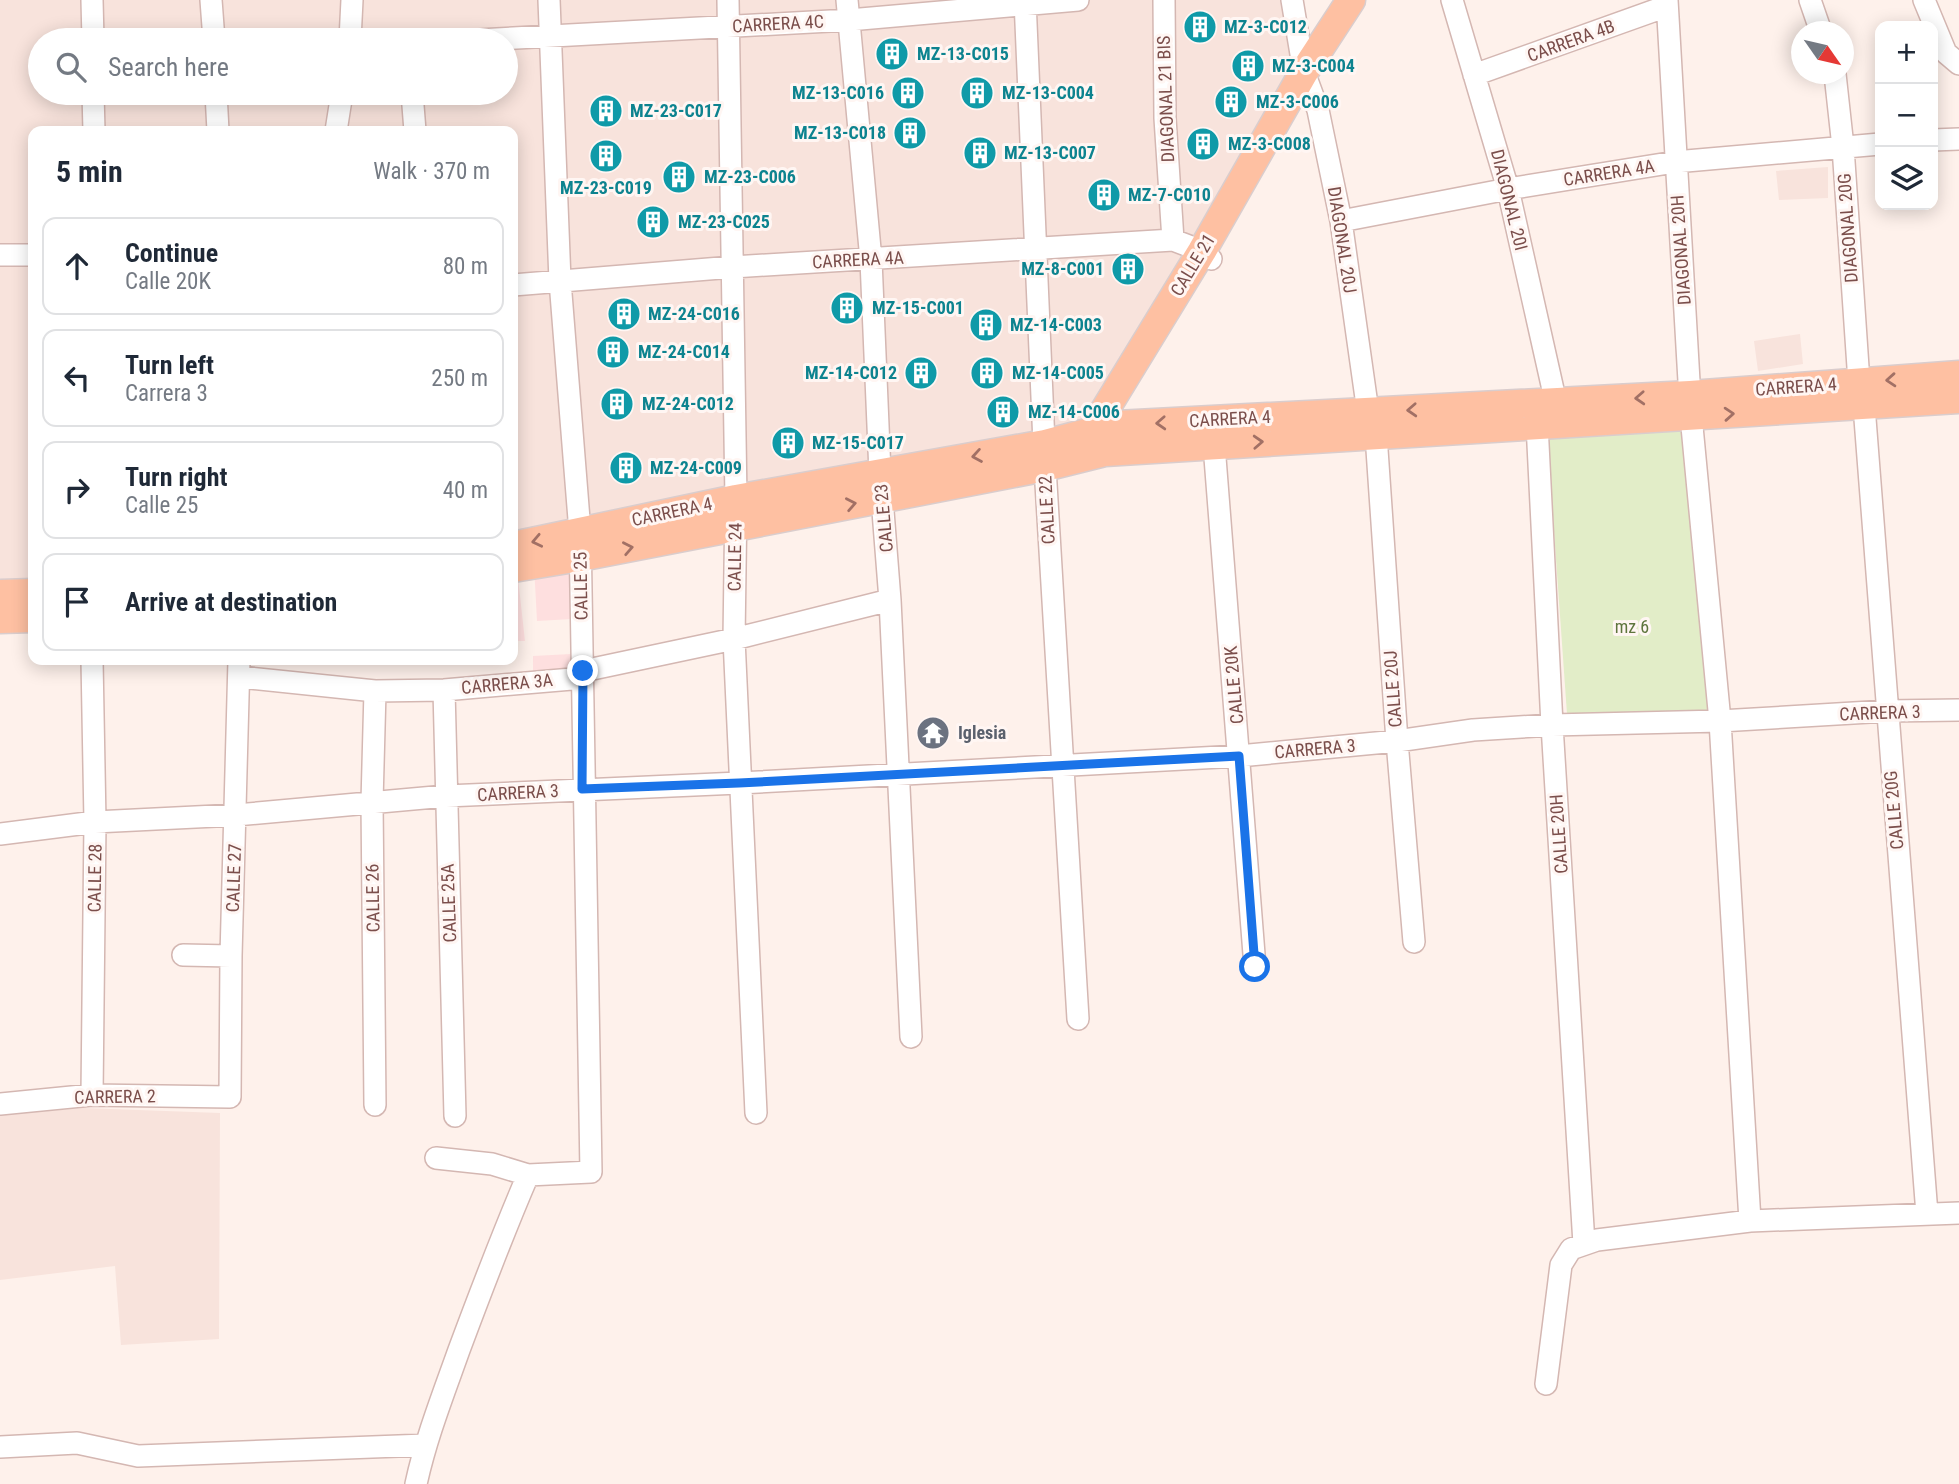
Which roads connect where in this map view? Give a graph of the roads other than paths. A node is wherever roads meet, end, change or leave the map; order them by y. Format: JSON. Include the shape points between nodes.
{"nodes":[{"id":1,"x":92,"y":0,"type":"edge"},
{"id":2,"x":211,"y":0,"type":"edge"},
{"id":3,"x":352,"y":0,"type":"edge"},
{"id":4,"x":549,"y":0,"type":"edge"},
{"id":5,"x":728,"y":0,"type":"edge"},
{"id":6,"x":1078,"y":0,"type":"edge"},
{"id":7,"x":1164,"y":0,"type":"edge"},
{"id":8,"x":1292,"y":0,"type":"edge"},
{"id":9,"x":1351,"y":0,"type":"edge"},
{"id":10,"x":1362,"y":0,"type":"edge"},
{"id":11,"x":1452,"y":0,"type":"edge"},
{"id":12,"x":1810,"y":0,"type":"edge"},
{"id":13,"x":1924,"y":0,"type":"edge"},
{"id":14,"x":1025,"y":2,"type":"edge"},
{"id":15,"x":1667,"y":3,"type":"edge"},
{"id":16,"x":848,"y":10,"type":"edge"},
{"id":17,"x":1817,"y":21,"type":"edge"},
{"id":18,"x":728,"y":26,"type":"junction"},
{"id":19,"x":93,"y":28,"type":"edge"},
{"id":20,"x":213,"y":28,"type":"edge"},
{"id":21,"x":351,"y":28,"type":"edge"},
{"id":22,"x":550,"y":36,"type":"junction"},
{"id":23,"x":518,"y":38,"type":"edge"},
{"id":24,"x":1959,"y":64,"type":"edge"},
{"id":25,"x":1474,"y":75,"type":"junction"},
{"id":26,"x":1307,"y":79,"type":"junction"},
{"id":27,"x":1837,"y":84,"type":"edge"},
{"id":28,"x":93,"y":105,"type":"edge"},
{"id":29,"x":217,"y":105,"type":"edge"},
{"id":30,"x":340,"y":105,"type":"edge"},
{"id":31,"x":413,"y":105,"type":"edge"},
{"id":32,"x":94,"y":126,"type":"edge"},
{"id":33,"x":218,"y":126,"type":"edge"},
{"id":34,"x":337,"y":126,"type":"edge"},
{"id":35,"x":415,"y":126,"type":"edge"},
{"id":36,"x":1959,"y":139,"type":"edge"},
{"id":37,"x":1938,"y":140,"type":"edge"},
{"id":38,"x":1875,"y":144,"type":"edge"},
{"id":39,"x":1843,"y":147,"type":"junction"},
{"id":40,"x":1675,"y":162,"type":"junction"},
{"id":41,"x":1508,"y":189,"type":"junction"},
{"id":42,"x":1341,"y":221,"type":"junction"},
{"id":43,"x":1173,"y":240,"type":"junction"},
{"id":44,"x":1037,"y":248,"type":"junction"},
{"id":45,"x":0,"y":255,"type":"edge"},
{"id":46,"x":28,"y":255,"type":"edge"},
{"id":47,"x":1206,"y":255,"type":"junction"},
{"id":48,"x":872,"y":260,"type":"junction"},
{"id":49,"x":733,"y":267,"type":"junction"},
{"id":50,"x":560,"y":281,"type":"junction"},
{"id":51,"x":518,"y":285,"type":"edge"},
{"id":52,"x":1959,"y":375,"type":"edge"},
{"id":53,"x":1861,"y":394,"type":"junction"},
{"id":54,"x":1959,"y":399,"type":"edge"},
{"id":55,"x":1556,"y":403,"type":"junction"},
{"id":56,"x":1691,"y":406,"type":"junction"},
{"id":57,"x":1372,"y":424,"type":"junction"},
{"id":58,"x":1537,"y":424,"type":"junction"},
{"id":59,"x":1117,"y":425,"type":"junction"},
{"id":60,"x":1214,"y":445,"type":"junction"},
{"id":61,"x":1091,"y":448,"type":"junction"},
{"id":62,"x":1045,"y":455,"type":"junction"},
{"id":63,"x":881,"y":485,"type":"junction"},
{"id":64,"x":736,"y":499,"type":"junction"},
{"id":65,"x":736,"y":527,"type":"junction"},
{"id":66,"x":580,"y":545,"type":"junction"},
{"id":67,"x":518,"y":546,"type":"edge"},
{"id":68,"x":518,"y":566,"type":"edge"},
{"id":69,"x":28,"y":593,"type":"edge"},
{"id":70,"x":0,"y":594,"type":"edge"},
{"id":71,"x":890,"y":600,"type":"junction"},
{"id":72,"x":28,"y":618,"type":"edge"},
{"id":73,"x":0,"y":619,"type":"edge"},
{"id":74,"x":734,"y":639,"type":"junction"},
{"id":75,"x":92,"y":665,"type":"edge"},
{"id":76,"x":239,"y":668,"type":"edge"},
{"id":77,"x":583,"y":671,"type":"junction"},
{"id":78,"x":444,"y":690,"type":"junction"},
{"id":79,"x":375,"y":691,"type":"junction"},
{"id":80,"x":1959,"y":710,"type":"edge"},
{"id":81,"x":1886,"y":711,"type":"junction"},
{"id":82,"x":1720,"y":721,"type":"junction"},
{"id":83,"x":1552,"y":726,"type":"junction"},
{"id":84,"x":1397,"y":741,"type":"junction"},
{"id":85,"x":1239,"y":756,"type":"junction"},
{"id":86,"x":1062,"y":766,"type":"junction"},
{"id":87,"x":898,"y":773,"type":"junction"},
{"id":88,"x":739,"y":783,"type":"junction"},
{"id":89,"x":582,"y":789,"type":"junction"},
{"id":90,"x":446,"y":796,"type":"junction"},
{"id":91,"x":372,"y":802,"type":"junction"},
{"id":92,"x":236,"y":815,"type":"junction"},
{"id":93,"x":95,"y":822,"type":"junction"},
{"id":94,"x":0,"y":834,"type":"edge"},
{"id":95,"x":1414,"y":942,"type":"dead end"},
{"id":96,"x":183,"y":955,"type":"dead end"},
{"id":97,"x":231,"y":956,"type":"junction"},
{"id":98,"x":1255,"y":967,"type":"dead end"},
{"id":99,"x":1078,"y":1019,"type":"dead end"},
{"id":100,"x":911,"y":1037,"type":"dead end"},
{"id":101,"x":92,"y":1096,"type":"junction"},
{"id":102,"x":230,"y":1097,"type":"joint"},
{"id":103,"x":0,"y":1104,"type":"edge"},
{"id":104,"x":375,"y":1105,"type":"dead end"},
{"id":105,"x":756,"y":1113,"type":"dead end"},
{"id":106,"x":455,"y":1116,"type":"dead end"},
{"id":107,"x":436,"y":1158,"type":"dead end"},
{"id":108,"x":528,"y":1175,"type":"junction"},
{"id":109,"x":1959,"y":1213,"type":"edge"},
{"id":110,"x":1927,"y":1214,"type":"junction"},
{"id":111,"x":1750,"y":1221,"type":"junction"},
{"id":112,"x":1584,"y":1244,"type":"junction"},
{"id":113,"x":1546,"y":1384,"type":"dead end"},
{"id":114,"x":425,"y":1445,"type":"junction"},
{"id":115,"x":0,"y":1447,"type":"edge"},
{"id":116,"x":416,"y":1484,"type":"edge"}],
"edges":[{"from":1,"to":19,"type":"street"},
{"from":2,"to":20,"type":"street"},
{"from":3,"to":21,"type":"street"},
{"from":4,"to":22,"type":"street","name":"CALLE 25"},
{"from":5,"to":18,"type":"street","name":"CALLE 24"},
{"from":6,"to":14,"type":"street","name":"CARRERA 4C"},
{"from":7,"to":43,"type":"street","name":"DIAGONAL 21 BIS"},
{"from":8,"to":26,"type":"street"},
{"from":9,"to":26,"type":"main road","name":"CALLE 21"},
{"from":10,"to":26,"type":"main road","name":"CALLE 21"},
{"from":11,"to":25,"type":"street","name":"DIAGONAL 20I"},
{"from":12,"to":17,"type":"street"},
{"from":13,"to":24,"type":"street","via":[[1945,53]]},
{"from":14,"to":16,"type":"street","name":"CARRERA 4C"},
{"from":14,"to":44,"type":"street","name":"CALLE 22"},
{"from":15,"to":25,"type":"street","name":"CARRERA 4B"},
{"from":15,"to":40,"type":"street","name":"DIAGONAL 20H"},
{"from":16,"to":18,"type":"street","name":"CARRERA 4C"},
{"from":16,"to":48,"type":"street","name":"CALLE 23"},
{"from":18,"to":22,"type":"street","name":"CARRERA 4C"},
{"from":18,"to":49,"type":"street","name":"CALLE 24"},
{"from":22,"to":23,"type":"street","name":"CARRERA 4C"},
{"from":22,"to":50,"type":"street","name":"CALLE 25"},
{"from":25,"to":41,"type":"street","name":"DIAGONAL 20I"},
{"from":26,"to":42,"type":"street","name":"DIAGONAL 20J"},
{"from":26,"to":47,"type":"main road","name":"CALLE 21"},
{"from":27,"to":39,"type":"street","name":"DIAGONAL 20G"},
{"from":28,"to":32,"type":"street"},
{"from":29,"to":33,"type":"street"},
{"from":30,"to":34,"type":"street"},
{"from":31,"to":35,"type":"street"},
{"from":36,"to":37,"type":"street"},
{"from":38,"to":39,"type":"street","name":"CARRERA 4A"},
{"from":39,"to":40,"type":"street","name":"CARRERA 4A"},
{"from":39,"to":53,"type":"street","name":"DIAGONAL 20G"},
{"from":40,"to":41,"type":"street","name":"CARRERA 4A"},
{"from":40,"to":56,"type":"street","name":"DIAGONAL 20H"},
{"from":41,"to":42,"type":"street","name":"CARRERA 4A"},
{"from":41,"to":55,"type":"street","name":"DIAGONAL 20I"},
{"from":42,"to":57,"type":"street","name":"DIAGONAL 20J"},
{"from":43,"to":44,"type":"street","name":"CARRERA 4A"},
{"from":43,"to":47,"type":"street","name":"CARRERA 4A"},
{"from":44,"to":48,"type":"street","name":"CARRERA 4A"},
{"from":44,"to":62,"type":"street","name":"CALLE 22"},
{"from":45,"to":46,"type":"street"},
{"from":47,"to":59,"type":"main road","name":"CALLE 21"},
{"from":47,"to":61,"type":"main road","name":"CALLE 21"},
{"from":48,"to":49,"type":"street","name":"CARRERA 4A"},
{"from":48,"to":63,"type":"street","name":"CALLE 23"},
{"from":49,"to":50,"type":"street","name":"CARRERA 4A"},
{"from":49,"to":64,"type":"street","name":"CALLE 24"},
{"from":50,"to":51,"type":"street","name":"CARRERA 4A"},
{"from":50,"to":66,"type":"street","name":"CALLE 25"},
{"from":52,"to":53,"type":"main road","name":"CARRERA 4","one_way":true},
{"from":53,"to":54,"type":"main road","name":"CARRERA 4"},
{"from":53,"to":56,"type":"main road","name":"CARRERA 4"},
{"from":53,"to":81,"type":"street","name":"CALLE 20G"},
{"from":56,"to":55,"type":"main road","name":"CARRERA 4","one_way":true},
{"from":55,"to":57,"type":"main road","name":"CARRERA 4","one_way":true},
{"from":56,"to":58,"type":"main road","name":"CARRERA 4"},
{"from":56,"to":82,"type":"street"},
{"from":57,"to":58,"type":"main road","name":"CARRERA 4"},
{"from":57,"to":59,"type":"main road","name":"CARRERA 4","one_way":true},
{"from":60,"to":57,"type":"main road","name":"CARRERA 4","one_way":true},
{"from":57,"to":84,"type":"street","name":"CALLE 20J"},
{"from":58,"to":83,"type":"street","name":"CALLE 20H"},
{"from":59,"to":61,"type":"main road","name":"CARRERA 4"},
{"from":60,"to":61,"type":"main road","name":"CARRERA 4"},
{"from":60,"to":85,"type":"street","name":"CALLE 20K"},
{"from":61,"to":62,"type":"main road","name":"CARRERA 4"},
{"from":62,"to":63,"type":"main road","name":"CARRERA 4"},
{"from":62,"to":86,"type":"street","name":"CALLE 22"},
{"from":63,"to":64,"type":"main road","name":"CARRERA 4"},
{"from":65,"to":63,"type":"main road","name":"CARRERA 4","one_way":true},
{"from":63,"to":71,"type":"street","name":"CALLE 23"},
{"from":64,"to":65,"type":"street","name":"CALLE 24"},
{"from":64,"to":66,"type":"main road","name":"CARRERA 4"},
{"from":66,"to":65,"type":"main road","name":"CARRERA 4","one_way":true},
{"from":65,"to":74,"type":"street","name":"CALLE 24"},
{"from":66,"to":67,"type":"main road","name":"CARRERA 4","one_way":true},
{"from":66,"to":68,"type":"main road","name":"CARRERA 4"},
{"from":66,"to":77,"type":"street","name":"CALLE 25"},
{"from":69,"to":70,"type":"main road"},
{"from":71,"to":74,"type":"street","name":"CARRERA 3A"},
{"from":71,"to":87,"type":"street","name":"CALLE 23"},
{"from":72,"to":73,"type":"main road"},
{"from":74,"to":77,"type":"street","name":"CARRERA 3A"},
{"from":74,"to":88,"type":"street","name":"CALLE 24"},
{"from":75,"to":93,"type":"street","name":"CALLE 28"},
{"from":76,"to":79,"type":"street","name":"CARRERA 3A"},
{"from":76,"to":92,"type":"street","name":"CALLE 27"},
{"from":77,"to":78,"type":"street","name":"CARRERA 3A","via":[[572,679]]},
{"from":77,"to":89,"type":"street","name":"CALLE 25"},
{"from":78,"to":79,"type":"street","name":"CARRERA 3A"},
{"from":78,"to":90,"type":"street","name":"CALLE 25A"},
{"from":79,"to":91,"type":"street","name":"CALLE 26"},
{"from":80,"to":81,"type":"street","name":"CARRERA 3"},
{"from":81,"to":82,"type":"street","name":"CARRERA 3"},
{"from":81,"to":110,"type":"street","name":"CALLE 20G"},
{"from":82,"to":83,"type":"street","name":"CARRERA 3"},
{"from":82,"to":111,"type":"street"},
{"from":83,"to":84,"type":"street","name":"CARRERA 3","via":[[1473,730]]},
{"from":83,"to":112,"type":"street","name":"CALLE 20H"},
{"from":84,"to":85,"type":"street","name":"CARRERA 3"},
{"from":84,"to":95,"type":"street","name":"CALLE 20J"},
{"from":85,"to":86,"type":"street","name":"CARRERA 3"},
{"from":85,"to":98,"type":"street","name":"CALLE 20K"},
{"from":86,"to":87,"type":"street","name":"CARRERA 3"},
{"from":86,"to":99,"type":"street","name":"CALLE 22"},
{"from":87,"to":88,"type":"street","name":"CARRERA 3"},
{"from":87,"to":100,"type":"street","name":"CALLE 23"},
{"from":88,"to":89,"type":"street","name":"CARRERA 3"},
{"from":88,"to":105,"type":"street","name":"CALLE 24"},
{"from":89,"to":90,"type":"street","name":"CARRERA 3"},
{"from":89,"to":108,"type":"street","name":"CALLE 25","via":[[591,1172]]},
{"from":90,"to":91,"type":"street","name":"CARRERA 3"},
{"from":90,"to":106,"type":"street","name":"CALLE 25A"},
{"from":91,"to":92,"type":"street","name":"CARRERA 3"},
{"from":91,"to":104,"type":"street","name":"CALLE 26"},
{"from":92,"to":93,"type":"street","name":"CARRERA 3"},
{"from":92,"to":97,"type":"street","name":"CALLE 27"},
{"from":93,"to":94,"type":"street","name":"CARRERA 3"},
{"from":93,"to":101,"type":"street","name":"CALLE 28"},
{"from":96,"to":97,"type":"street"},
{"from":97,"to":102,"type":"street","name":"CALLE 27"},
{"from":101,"to":102,"type":"street","name":"CARRERA 2"},
{"from":101,"to":103,"type":"street","name":"CARRERA 2"},
{"from":107,"to":108,"type":"street","via":[[492,1164]]},
{"from":108,"to":114,"type":"street","via":[[494,1254]]},
{"from":109,"to":110,"type":"street"},
{"from":110,"to":111,"type":"street"},
{"from":111,"to":112,"type":"street"},
{"from":112,"to":113,"type":"street","via":[[1571,1249],[1561,1265]]},
{"from":114,"to":115,"type":"street","via":[[138,1456],[77,1443]]},
{"from":114,"to":116,"type":"street"}]}
